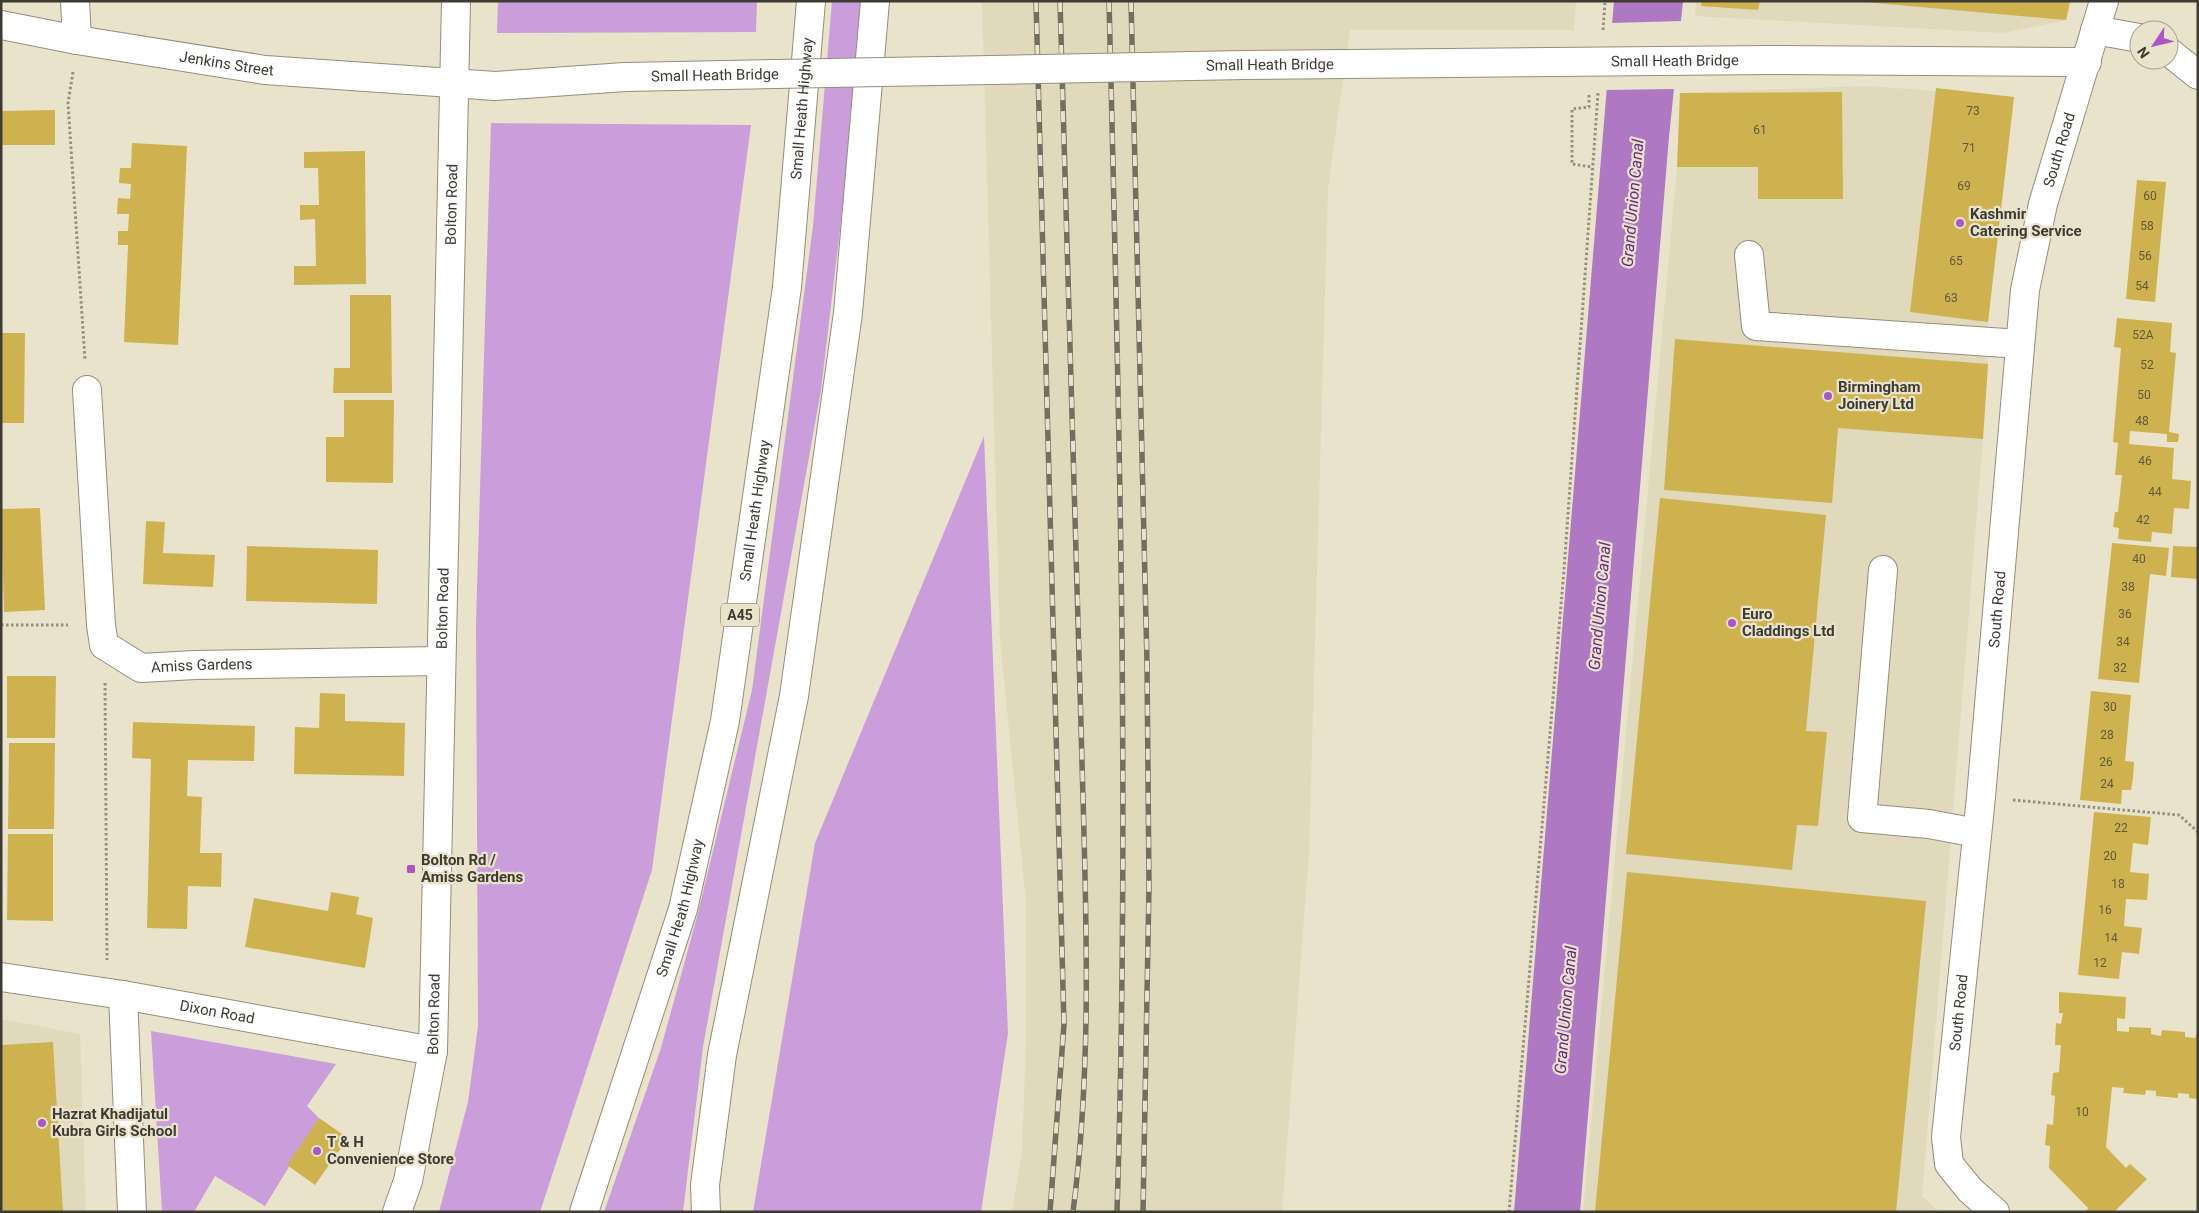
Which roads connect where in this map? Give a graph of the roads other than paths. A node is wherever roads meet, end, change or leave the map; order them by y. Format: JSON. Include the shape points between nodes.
{"nodes":[{"id":1,"x":75,"y":1,"type":"edge"},
{"id":2,"x":456,"y":1,"type":"edge"},
{"id":3,"x":811,"y":1,"type":"edge"},
{"id":4,"x":875,"y":1,"type":"edge"},
{"id":5,"x":2104,"y":1,"type":"edge"},
{"id":6,"x":1,"y":25,"type":"edge"},
{"id":7,"x":2094,"y":30,"type":"junction"},
{"id":8,"x":2129,"y":36,"type":"edge"},
{"id":9,"x":77,"y":40,"type":"junction"},
{"id":10,"x":2179,"y":60,"type":"edge"},
{"id":11,"x":2086,"y":62,"type":"junction"},
{"id":12,"x":2198,"y":76,"type":"edge"},
{"id":13,"x":454,"y":82,"type":"junction"},
{"id":14,"x":1750,"y":255,"type":"dead end"},
{"id":15,"x":2020,"y":344,"type":"junction"},
{"id":16,"x":87,"y":390,"type":"road end"},
{"id":17,"x":1883,"y":570,"type":"dead end"},
{"id":18,"x":441,"y":661,"type":"junction"},
{"id":19,"x":1978,"y":833,"type":"junction"},
{"id":20,"x":1,"y":977,"type":"edge"},
{"id":21,"x":116,"y":994,"type":"junction"},
{"id":22,"x":433,"y":1051,"type":"junction"},
{"id":23,"x":132,"y":1212,"type":"edge"},
{"id":24,"x":398,"y":1212,"type":"edge"},
{"id":25,"x":584,"y":1212,"type":"edge"},
{"id":26,"x":706,"y":1212,"type":"edge"},
{"id":27,"x":1995,"y":1212,"type":"edge"}],
"edges":[{"from":1,"to":9,"type":"main road"},
{"from":2,"to":13,"type":"main road","name":"Bolton Road"},
{"from":3,"to":25,"type":"main road","name":"Small Heath Highway","number":"A45","via":[[787,287],[724,721],[683,910]]},
{"from":4,"to":26,"type":"main road","via":[[848,314],[794,696],[722,1055],[705,1185]]},
{"from":5,"to":7,"type":"main road","name":"South Road"},
{"from":6,"to":9,"type":"main road","name":"Jenkins Street"},
{"from":7,"to":8,"type":"main road"},
{"from":7,"to":11,"type":"main road","name":"South Road"},
{"from":9,"to":13,"type":"main road","name":"Jenkins Street","via":[[265,70]]},
{"from":10,"to":12,"type":"main road"},
{"from":11,"to":13,"type":"main road","name":"Small Heath Bridge","bridge":true,"via":[[1769,60],[1244,65],[625,77],[494,86]]},
{"from":11,"to":15,"type":"main road","name":"South Road","via":[[2043,204],[2025,290]]},
{"from":13,"to":18,"type":"main road","name":"Bolton Road"},
{"from":14,"to":15,"type":"main road","via":[[1756,326]]},
{"from":15,"to":19,"type":"main road","name":"South Road"},
{"from":16,"to":18,"type":"main road","name":"Amiss Gardens","via":[[102,635],[141,668]]},
{"from":17,"to":19,"type":"main road","via":[[1862,818],[1929,824]]},
{"from":18,"to":22,"type":"main road","name":"Bolton Road"},
{"from":19,"to":27,"type":"main road","name":"South Road","via":[[1946,1137],[1949,1164],[1970,1190]]},
{"from":20,"to":21,"type":"main road","name":"Dixon Road"},
{"from":21,"to":22,"type":"main road","name":"Dixon Road"},
{"from":21,"to":23,"type":"main road"},
{"from":22,"to":24,"type":"main road","name":"Bolton Road","via":[[408,1182]]}]}
